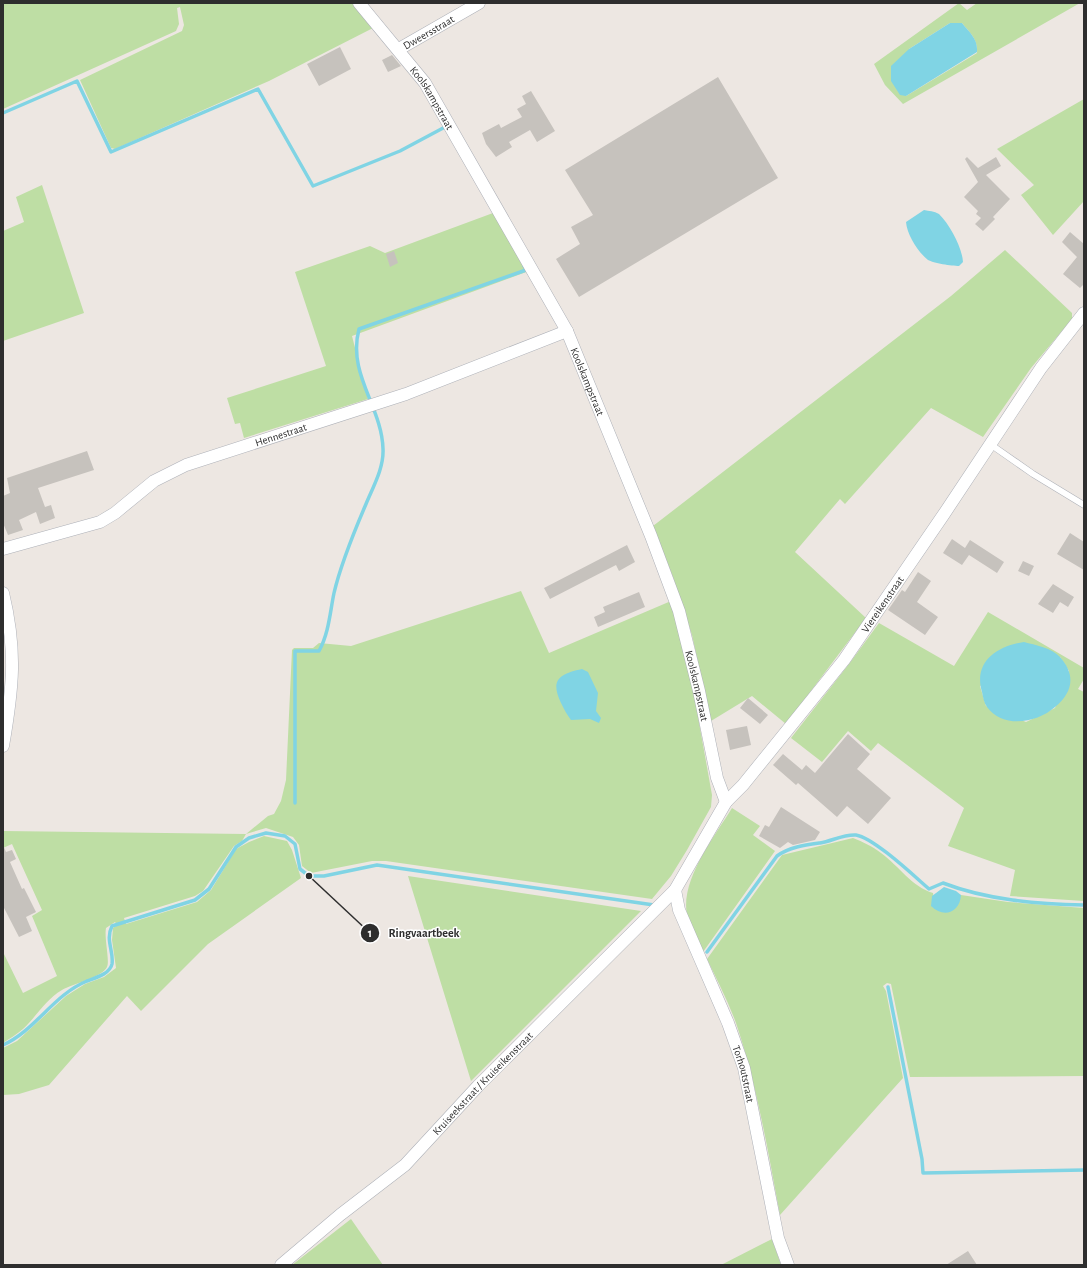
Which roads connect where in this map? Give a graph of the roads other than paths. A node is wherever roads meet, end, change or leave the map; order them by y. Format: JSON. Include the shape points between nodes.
{"nodes":[{"id":1,"x":359,"y":3,"type":"edge"},
{"id":2,"x":479,"y":3,"type":"edge"},
{"id":3,"x":399,"y":49,"type":"junction"},
{"id":4,"x":1084,"y":313,"type":"edge"},
{"id":5,"x":566,"y":331,"type":"junction"},
{"id":6,"x":990,"y":444,"type":"junction"},
{"id":7,"x":1084,"y":505,"type":"edge"},
{"id":8,"x":3,"y":549,"type":"edge"},
{"id":9,"x":3,"y":593,"type":"edge"},
{"id":10,"x":3,"y":746,"type":"edge"},
{"id":11,"x":726,"y":802,"type":"junction"},
{"id":12,"x":675,"y":890,"type":"junction"},
{"id":13,"x":281,"y":1265,"type":"edge"},
{"id":14,"x":788,"y":1265,"type":"edge"}],
"edges":[{"from":1,"to":3,"type":"street","name":"Koolskampstraat"},
{"from":2,"to":3,"type":"street","name":"Dweersstraat"},
{"from":3,"to":5,"type":"street","name":"Koolskampstraat","via":[[425,83]]},
{"from":4,"to":6,"type":"street","name":"Viereikenstraat","via":[[1041,368]]},
{"from":5,"to":8,"type":"street","name":"Hennestraat","via":[[406,394],[186,465],[154,481],[100,522]]},
{"from":5,"to":11,"type":"street","name":"Koolskampstraat","via":[[651,536],[679,611],[717,778]]},
{"from":6,"to":7,"type":"lane"},
{"from":6,"to":11,"type":"street","name":"Viereikenstraat","via":[[844,660],[743,785]]},
{"from":9,"to":10,"type":"street","via":[[11,630],[13,663]]},
{"from":11,"to":12,"type":"street","name":"Viereikenstraat"},
{"from":12,"to":13,"type":"street","name":"Kruiseekstraat / Kruiseikenstraat","via":[[478,1086],[404,1165]]},
{"from":12,"to":14,"type":"street","name":"Torhoutstraat","via":[[679,910],[728,1023],[744,1068],[778,1238]]}]}
